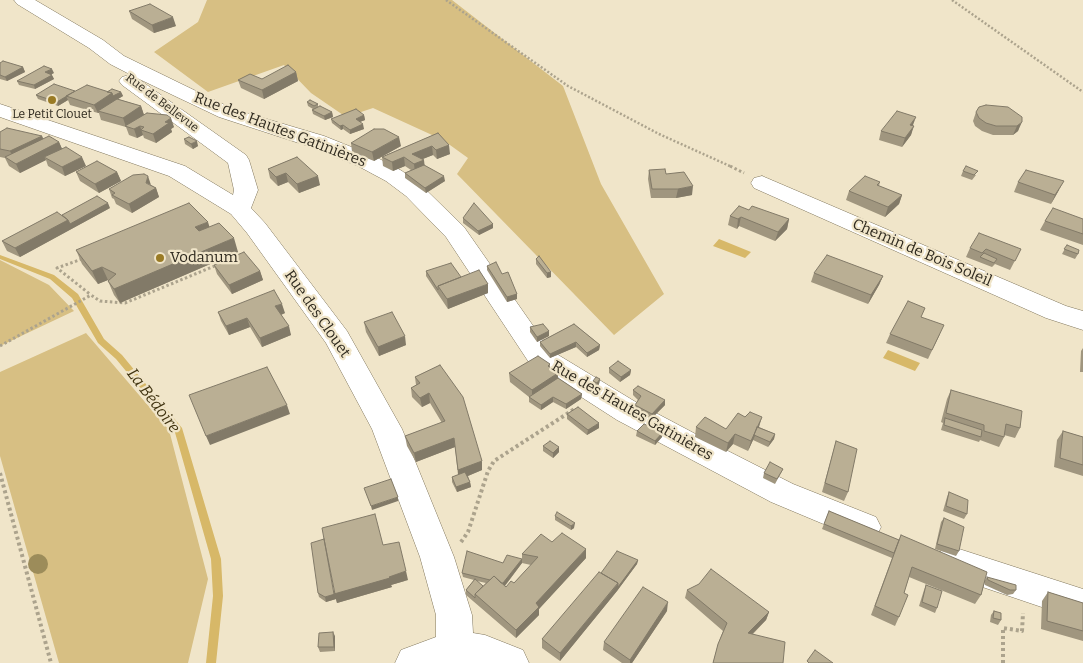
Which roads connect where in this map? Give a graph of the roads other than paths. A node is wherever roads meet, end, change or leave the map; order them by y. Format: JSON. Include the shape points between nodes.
{"nodes":[{"id":1,"x":23,"y":0,"type":"edge"},
{"id":2,"x":117,"y":60,"type":"junction"},
{"id":3,"x":0,"y":110,"type":"edge"},
{"id":4,"x":762,"y":183,"type":"road end"},
{"id":5,"x":239,"y":209,"type":"junction"},
{"id":6,"x":1083,"y":321,"type":"edge"},
{"id":7,"x":890,"y":538,"type":"edge"},
{"id":8,"x":933,"y":555,"type":"edge"},
{"id":9,"x":1083,"y":605,"type":"edge"},
{"id":10,"x":455,"y":647,"type":"junction"},
{"id":11,"x":414,"y":663,"type":"edge"},
{"id":12,"x":510,"y":663,"type":"edge"}],
"edges":[{"from":1,"to":2,"type":"street","name":"Rue de Bellevue"},
{"from":2,"to":5,"type":"street","name":"Rue de Bellevue","via":[[116,67],[129,80],[238,160],[246,190]]},
{"from":2,"to":7,"type":"street","name":"Rue des Hautes Gatinières","via":[[226,113],[316,141],[394,176],[455,232],[540,357],[651,425],[766,485]]},
{"from":3,"to":5,"type":"street","name":"Rue des Clouet","via":[[177,171]]},
{"from":4,"to":6,"type":"street","name":"Chemin de Bois Soleil"},
{"from":5,"to":10,"type":"street","name":"Rue des Clouet","via":[[338,338],[387,429],[437,556],[454,615]]},
{"from":8,"to":9,"type":"street"},
{"from":10,"to":11,"type":"street"},
{"from":10,"to":12,"type":"street","via":[[485,653]]}]}
